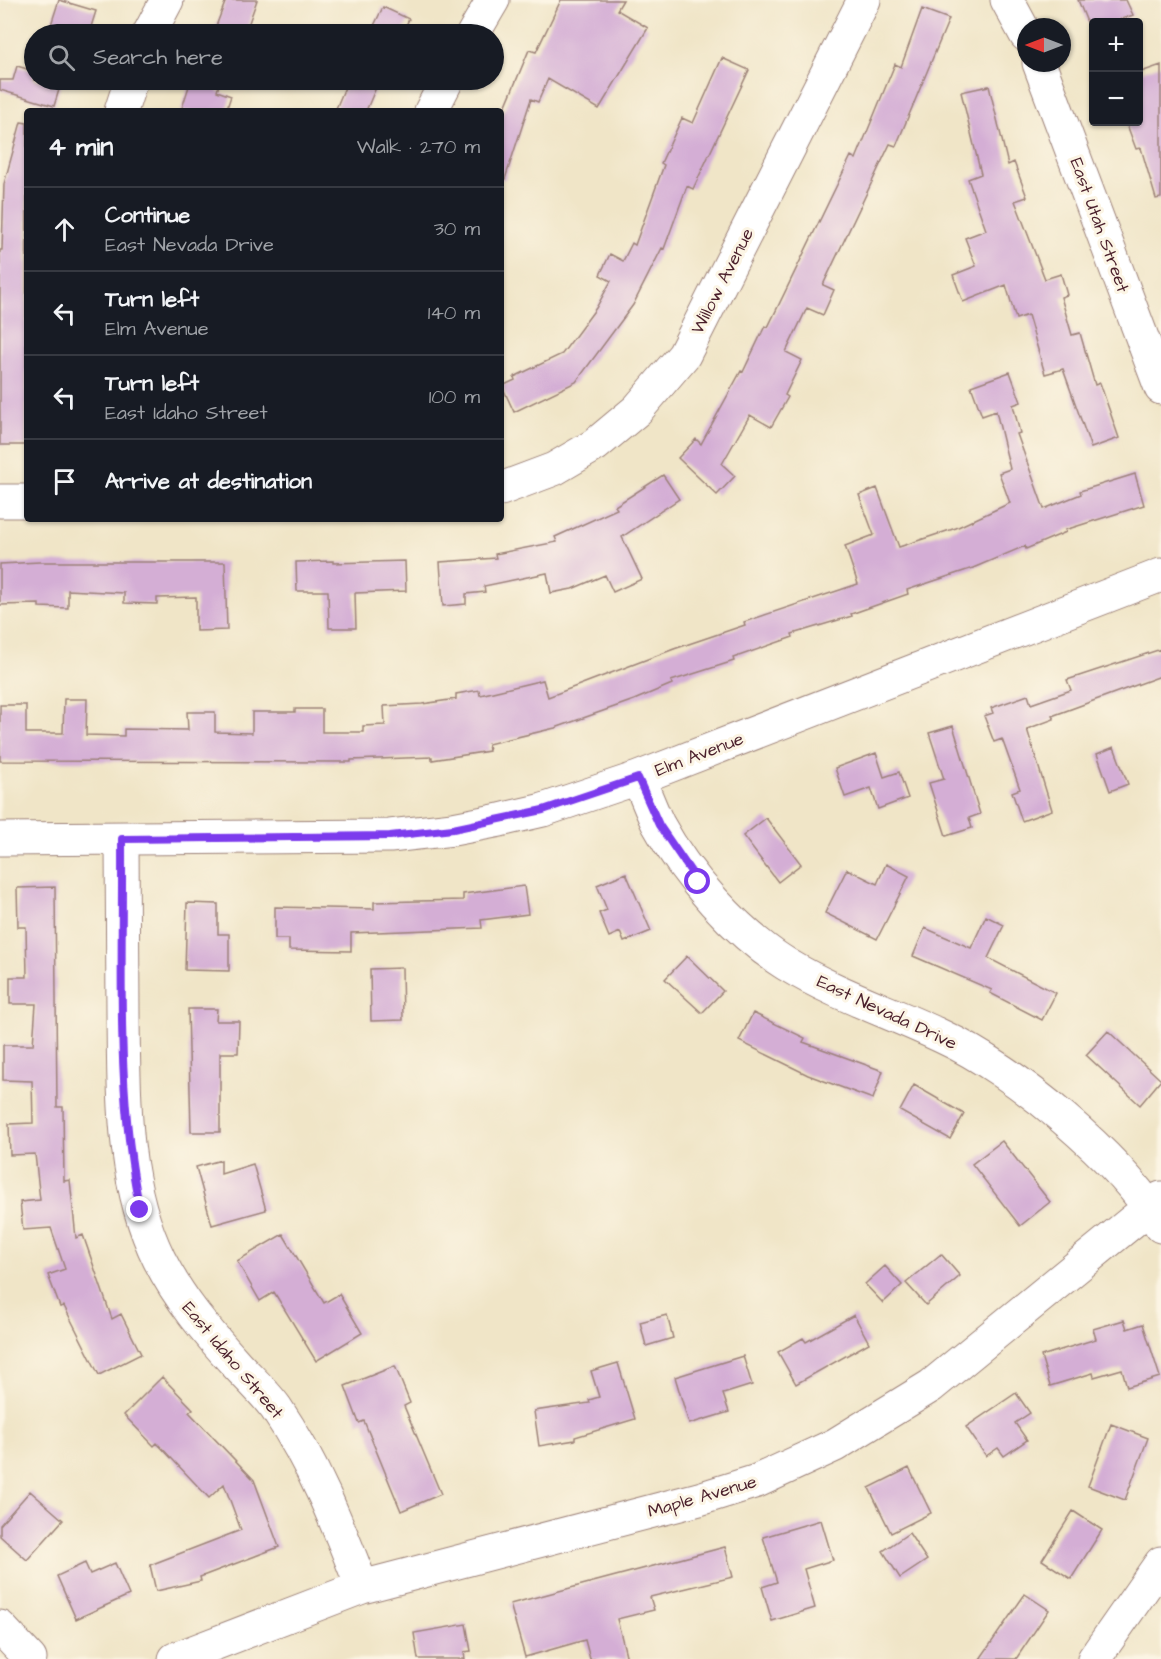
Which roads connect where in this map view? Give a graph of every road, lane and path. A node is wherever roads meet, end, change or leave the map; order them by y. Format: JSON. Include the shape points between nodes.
{"nodes":[{"id":1,"x":166,"y":0,"type":"edge"},
{"id":2,"x":493,"y":0,"type":"edge"},
{"id":3,"x":864,"y":0,"type":"edge"},
{"id":4,"x":1007,"y":0,"type":"edge"},
{"id":5,"x":1017,"y":18,"type":"edge"},
{"id":6,"x":154,"y":24,"type":"edge"},
{"id":7,"x":479,"y":24,"type":"edge"},
{"id":8,"x":1042,"y":72,"type":"edge"},
{"id":9,"x":128,"y":90,"type":"edge"},
{"id":10,"x":442,"y":90,"type":"edge"},
{"id":11,"x":122,"y":108,"type":"edge"},
{"id":12,"x":433,"y":108,"type":"edge"},
{"id":13,"x":1161,"y":388,"type":"edge"},
{"id":14,"x":504,"y":488,"type":"edge"},
{"id":15,"x":0,"y":501,"type":"edge"},
{"id":16,"x":24,"y":501,"type":"edge"},
{"id":17,"x":1161,"y":575,"type":"edge"},
{"id":18,"x":638,"y":778,"type":"junction"},
{"id":19,"x":0,"y":839,"type":"edge"},
{"id":20,"x":122,"y":839,"type":"junction"},
{"id":21,"x":1157,"y":1210,"type":"edge"},
{"id":22,"x":1161,"y":1563,"type":"edge"},
{"id":23,"x":362,"y":1587,"type":"junction"},
{"id":24,"x":0,"y":1627,"type":"edge"},
{"id":25,"x":30,"y":1659,"type":"edge"},
{"id":26,"x":175,"y":1659,"type":"edge"},
{"id":27,"x":1094,"y":1659,"type":"edge"}],
"edges":[{"from":1,"to":6,"type":"street"},
{"from":2,"to":7,"type":"street"},
{"from":3,"to":14,"type":"street","name":"Willow Avenue","via":[[684,355],[637,410],[595,445],[554,469]]},
{"from":4,"to":5,"type":"street"},
{"from":8,"to":13,"type":"street","name":"East Utah Street"},
{"from":9,"to":11,"type":"street"},
{"from":10,"to":12,"type":"street"},
{"from":15,"to":16,"type":"street"},
{"from":17,"to":18,"type":"street","name":"Elm Avenue"},
{"from":18,"to":20,"type":"street","name":"Elm Avenue","via":[[543,810],[453,829],[390,836]]},
{"from":18,"to":21,"type":"street","name":"East Nevada Drive","via":[[659,825],[698,882],[759,944],[824,983],[946,1038],[1021,1084],[1094,1145]]},
{"from":19,"to":20,"type":"street","name":"Elm Avenue"},
{"from":20,"to":23,"type":"street","name":"East Idaho Street","via":[[124,1086],[129,1160],[140,1210],[158,1258],[179,1295],[212,1338],[275,1406],[309,1461]]},
{"from":21,"to":23,"type":"street","name":"Maple Avenue","via":[[931,1386],[806,1459],[757,1481],[699,1499]]},
{"from":22,"to":27,"type":"street"},
{"from":23,"to":26,"type":"street","name":"Maple Avenue"},
{"from":24,"to":25,"type":"street"}]}
